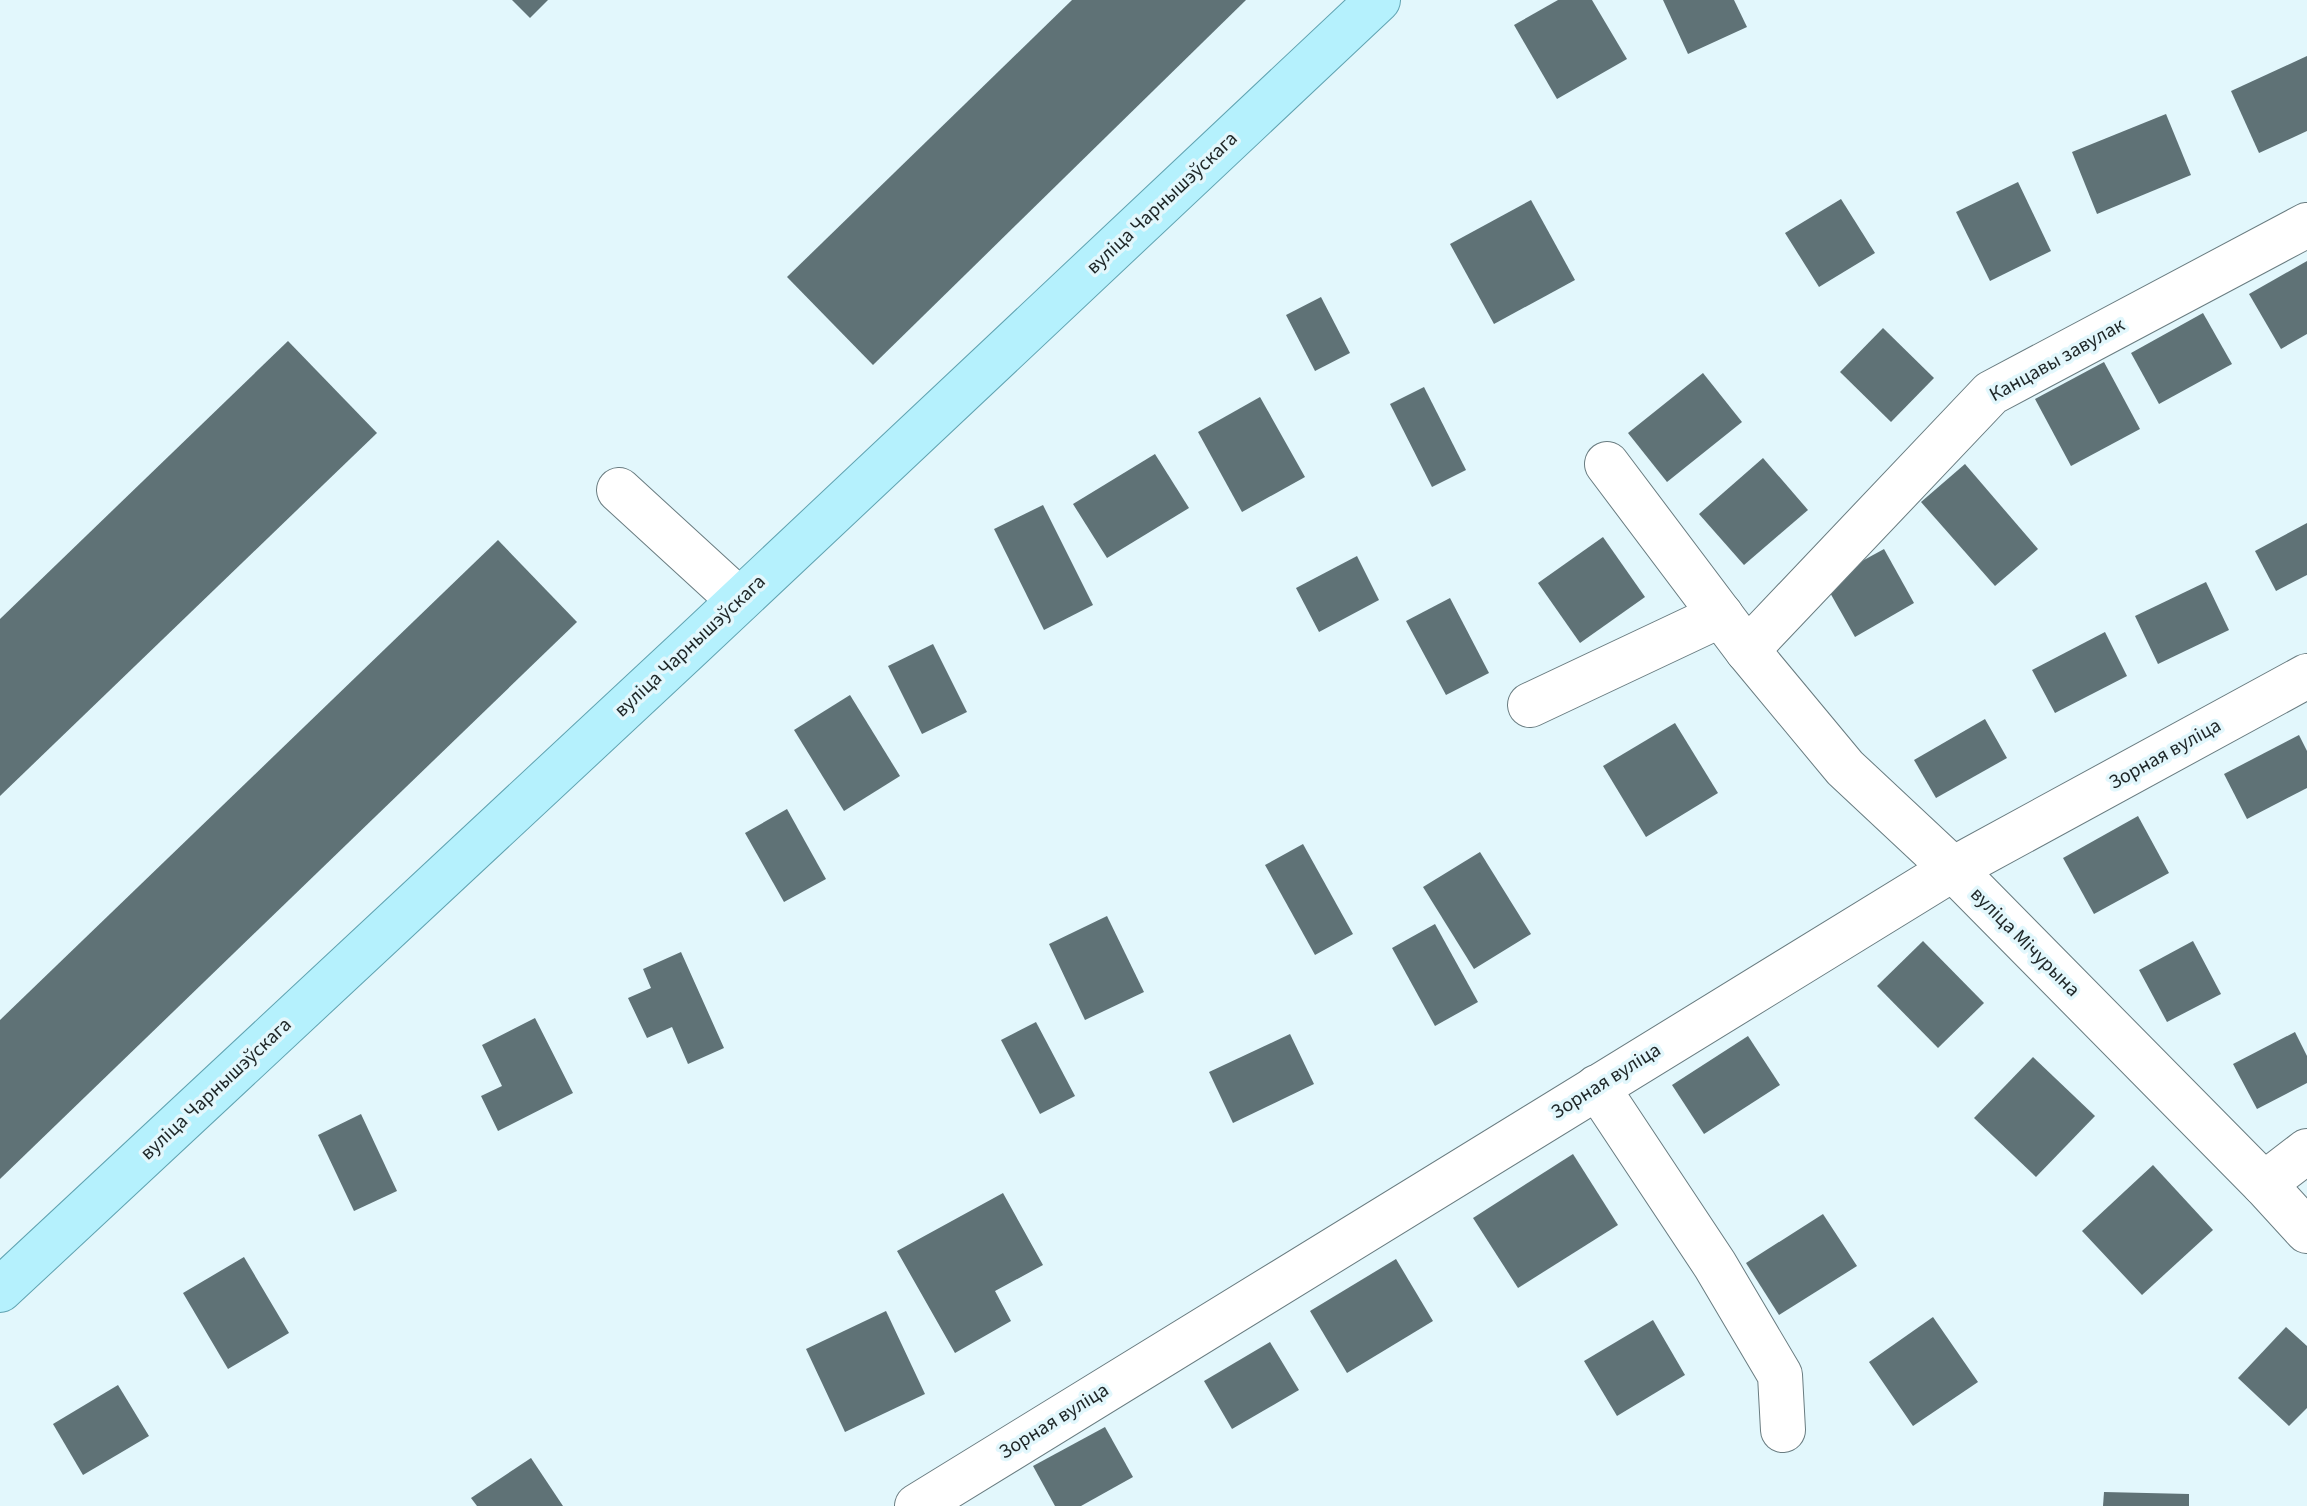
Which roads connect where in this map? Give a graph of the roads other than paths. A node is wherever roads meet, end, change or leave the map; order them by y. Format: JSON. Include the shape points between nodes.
{"nodes":[{"id":1,"x":1378,"y":0,"type":"edge"},
{"id":2,"x":2307,"y":225,"type":"edge"},
{"id":3,"x":1607,"y":464,"type":"dead end"},
{"id":4,"x":619,"y":490,"type":"dead end"},
{"id":5,"x":739,"y":600,"type":"junction"},
{"id":6,"x":1721,"y":615,"type":"junction"},
{"id":7,"x":1747,"y":650,"type":"junction"},
{"id":8,"x":2307,"y":676,"type":"edge"},
{"id":9,"x":1530,"y":705,"type":"dead end"},
{"id":10,"x":1953,"y":869,"type":"junction"},
{"id":11,"x":1597,"y":1087,"type":"junction"},
{"id":12,"x":2307,"y":1151,"type":"edge"},
{"id":13,"x":2264,"y":1184,"type":"junction"},
{"id":14,"x":2307,"y":1231,"type":"edge"},
{"id":15,"x":0,"y":1290,"type":"edge"},
{"id":16,"x":1783,"y":1430,"type":"dead end"},
{"id":17,"x":934,"y":1502,"type":"edge"}],
"edges":[{"from":1,"to":5,"type":"main road","name":"вуліца Чарнышэўскага"},
{"from":2,"to":7,"type":"street","name":"Канцавы завулак","via":[[1991,393]]},
{"from":3,"to":6,"type":"street","name":"вуліца Мічурына"},
{"from":4,"to":5,"type":"street"},
{"from":5,"to":15,"type":"main road","name":"вуліца Чарнышэўскага"},
{"from":6,"to":7,"type":"street","name":"вуліца Мічурына"},
{"from":6,"to":9,"type":"street"},
{"from":7,"to":10,"type":"street","name":"вуліца Мічурына","via":[[1845,768]]},
{"from":8,"to":10,"type":"street","name":"Зорная вуліца"},
{"from":10,"to":11,"type":"street","name":"Зорная вуліца"},
{"from":10,"to":13,"type":"street","name":"вуліца Мічурына"},
{"from":11,"to":16,"type":"street","via":[[1715,1265],[1780,1375]]},
{"from":11,"to":17,"type":"street","name":"Зорная вуліца"},
{"from":12,"to":13,"type":"street"},
{"from":13,"to":14,"type":"street","name":"вуліца Мічурына"}]}
